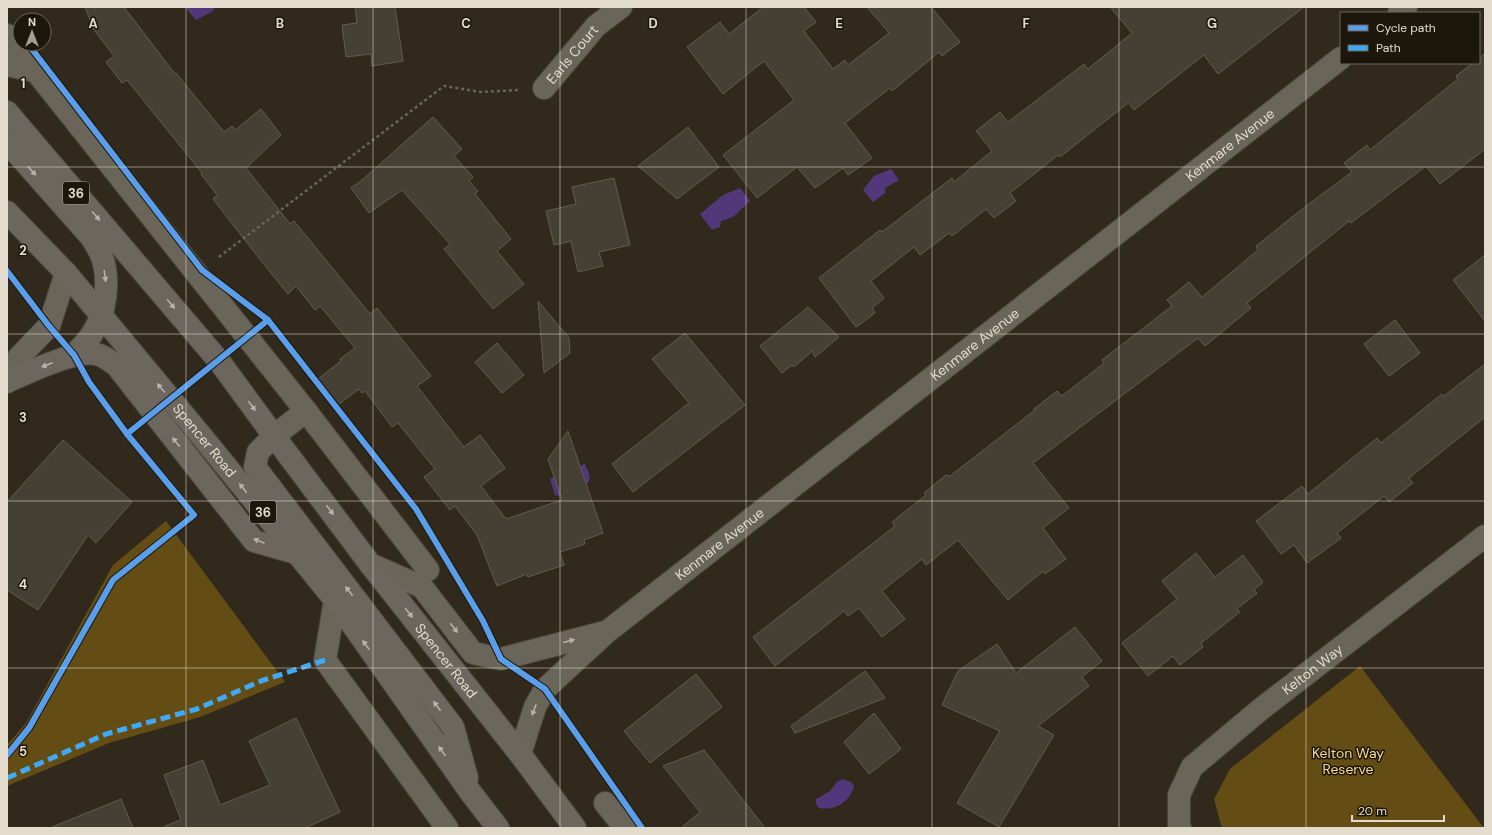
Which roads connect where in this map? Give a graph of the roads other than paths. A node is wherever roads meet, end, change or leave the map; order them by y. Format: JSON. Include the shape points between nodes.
{"nodes":[{"id":1,"x":621,"y":7,"type":"edge"},
{"id":2,"x":7,"y":35,"type":"edge"},
{"id":3,"x":1340,"y":59,"type":"edge"},
{"id":4,"x":7,"y":65,"type":"edge"},
{"id":5,"x":35,"y":71,"type":"junction"},
{"id":6,"x":544,"y":88,"type":"road end"},
{"id":7,"x":7,"y":112,"type":"edge"},
{"id":8,"x":7,"y":142,"type":"edge"},
{"id":9,"x":7,"y":212,"type":"edge"},
{"id":10,"x":66,"y":273,"type":"junction"},
{"id":11,"x":100,"y":315,"type":"junction"},
{"id":12,"x":74,"y":355,"type":"junction"},
{"id":13,"x":7,"y":381,"type":"edge"},
{"id":14,"x":306,"y":411,"type":"junction"},
{"id":15,"x":274,"y":436,"type":"junction"},
{"id":16,"x":1485,"y":536,"type":"edge"},
{"id":17,"x":296,"y":553,"type":"junction"},
{"id":18,"x":370,"y":564,"type":"junction"},
{"id":19,"x":428,"y":570,"type":"dead end"},
{"id":20,"x":334,"y":600,"type":"junction"},
{"id":21,"x":608,"y":631,"type":"junction"},
{"id":22,"x":520,"y":754,"type":"junction"},
{"id":23,"x":471,"y":793,"type":"junction"},
{"id":24,"x":605,"y":803,"type":"dead end"},
{"id":25,"x":440,"y":826,"type":"edge"},
{"id":26,"x":498,"y":828,"type":"edge"},
{"id":27,"x":575,"y":828,"type":"edge"},
{"id":28,"x":626,"y":828,"type":"edge"},
{"id":29,"x":1180,"y":828,"type":"edge"}],
"edges":[{"from":1,"to":6,"type":"street","name":"Earls Court","via":[[596,26]]},
{"from":2,"to":5,"type":"street"},
{"from":3,"to":21,"type":"street","name":"Kenmare Avenue"},
{"from":4,"to":5,"type":"street"},
{"from":5,"to":14,"type":"street"},
{"from":7,"to":15,"type":"main road","name":"Spencer Road","number":"36","one_way":true,"via":[[219,361]]},
{"from":8,"to":11,"type":"main road","one_way":true,"via":[[92,238],[102,257],[106,287],[106,299]]},
{"from":9,"to":10,"type":"main road","name":"Spencer Road","number":"36"},
{"from":10,"to":11,"type":"main road","name":"Spencer Road","number":"36"},
{"from":10,"to":13,"type":"street","via":[[49,326],[19,357]]},
{"from":11,"to":12,"type":"main road","via":[[92,335]]},
{"from":17,"to":11,"type":"main road","name":"Spencer Road","number":"36","one_way":true},
{"from":12,"to":13,"type":"main road","one_way":true},
{"from":17,"to":12,"type":"main road","one_way":true,"via":[[254,541],[117,366],[107,358],[95,354]]},
{"from":14,"to":15,"type":"street"},
{"from":14,"to":19,"type":"street"},
{"from":15,"to":18,"type":"main road","name":"Spencer Road","number":"36","one_way":true},
{"from":23,"to":15,"type":"main road","one_way":true,"via":[[453,727],[255,467],[258,452]]},
{"from":16,"to":29,"type":"street","name":"Kelton Way","via":[[1261,709],[1192,767],[1179,795]]},
{"from":17,"to":20,"type":"main road","name":"Spencer Road","number":"36"},
{"from":18,"to":21,"type":"street","name":"Kenmare Avenue","one_way":true,"via":[[422,587],[474,653],[501,659]]},
{"from":18,"to":22,"type":"main road","name":"Spencer Road","number":"36","one_way":true},
{"from":23,"to":20,"type":"main road","name":"Spencer Road","number":"36","one_way":true},
{"from":20,"to":25,"type":"street","via":[[324,660]]},
{"from":21,"to":22,"type":"street","name":"Kenmare Avenue","one_way":true,"via":[[545,689],[535,707]]},
{"from":22,"to":27,"type":"main road","name":"Spencer Road","number":"36"},
{"from":23,"to":26,"type":"main road","name":"Spencer Road","number":"36"},
{"from":24,"to":28,"type":"street"}]}
